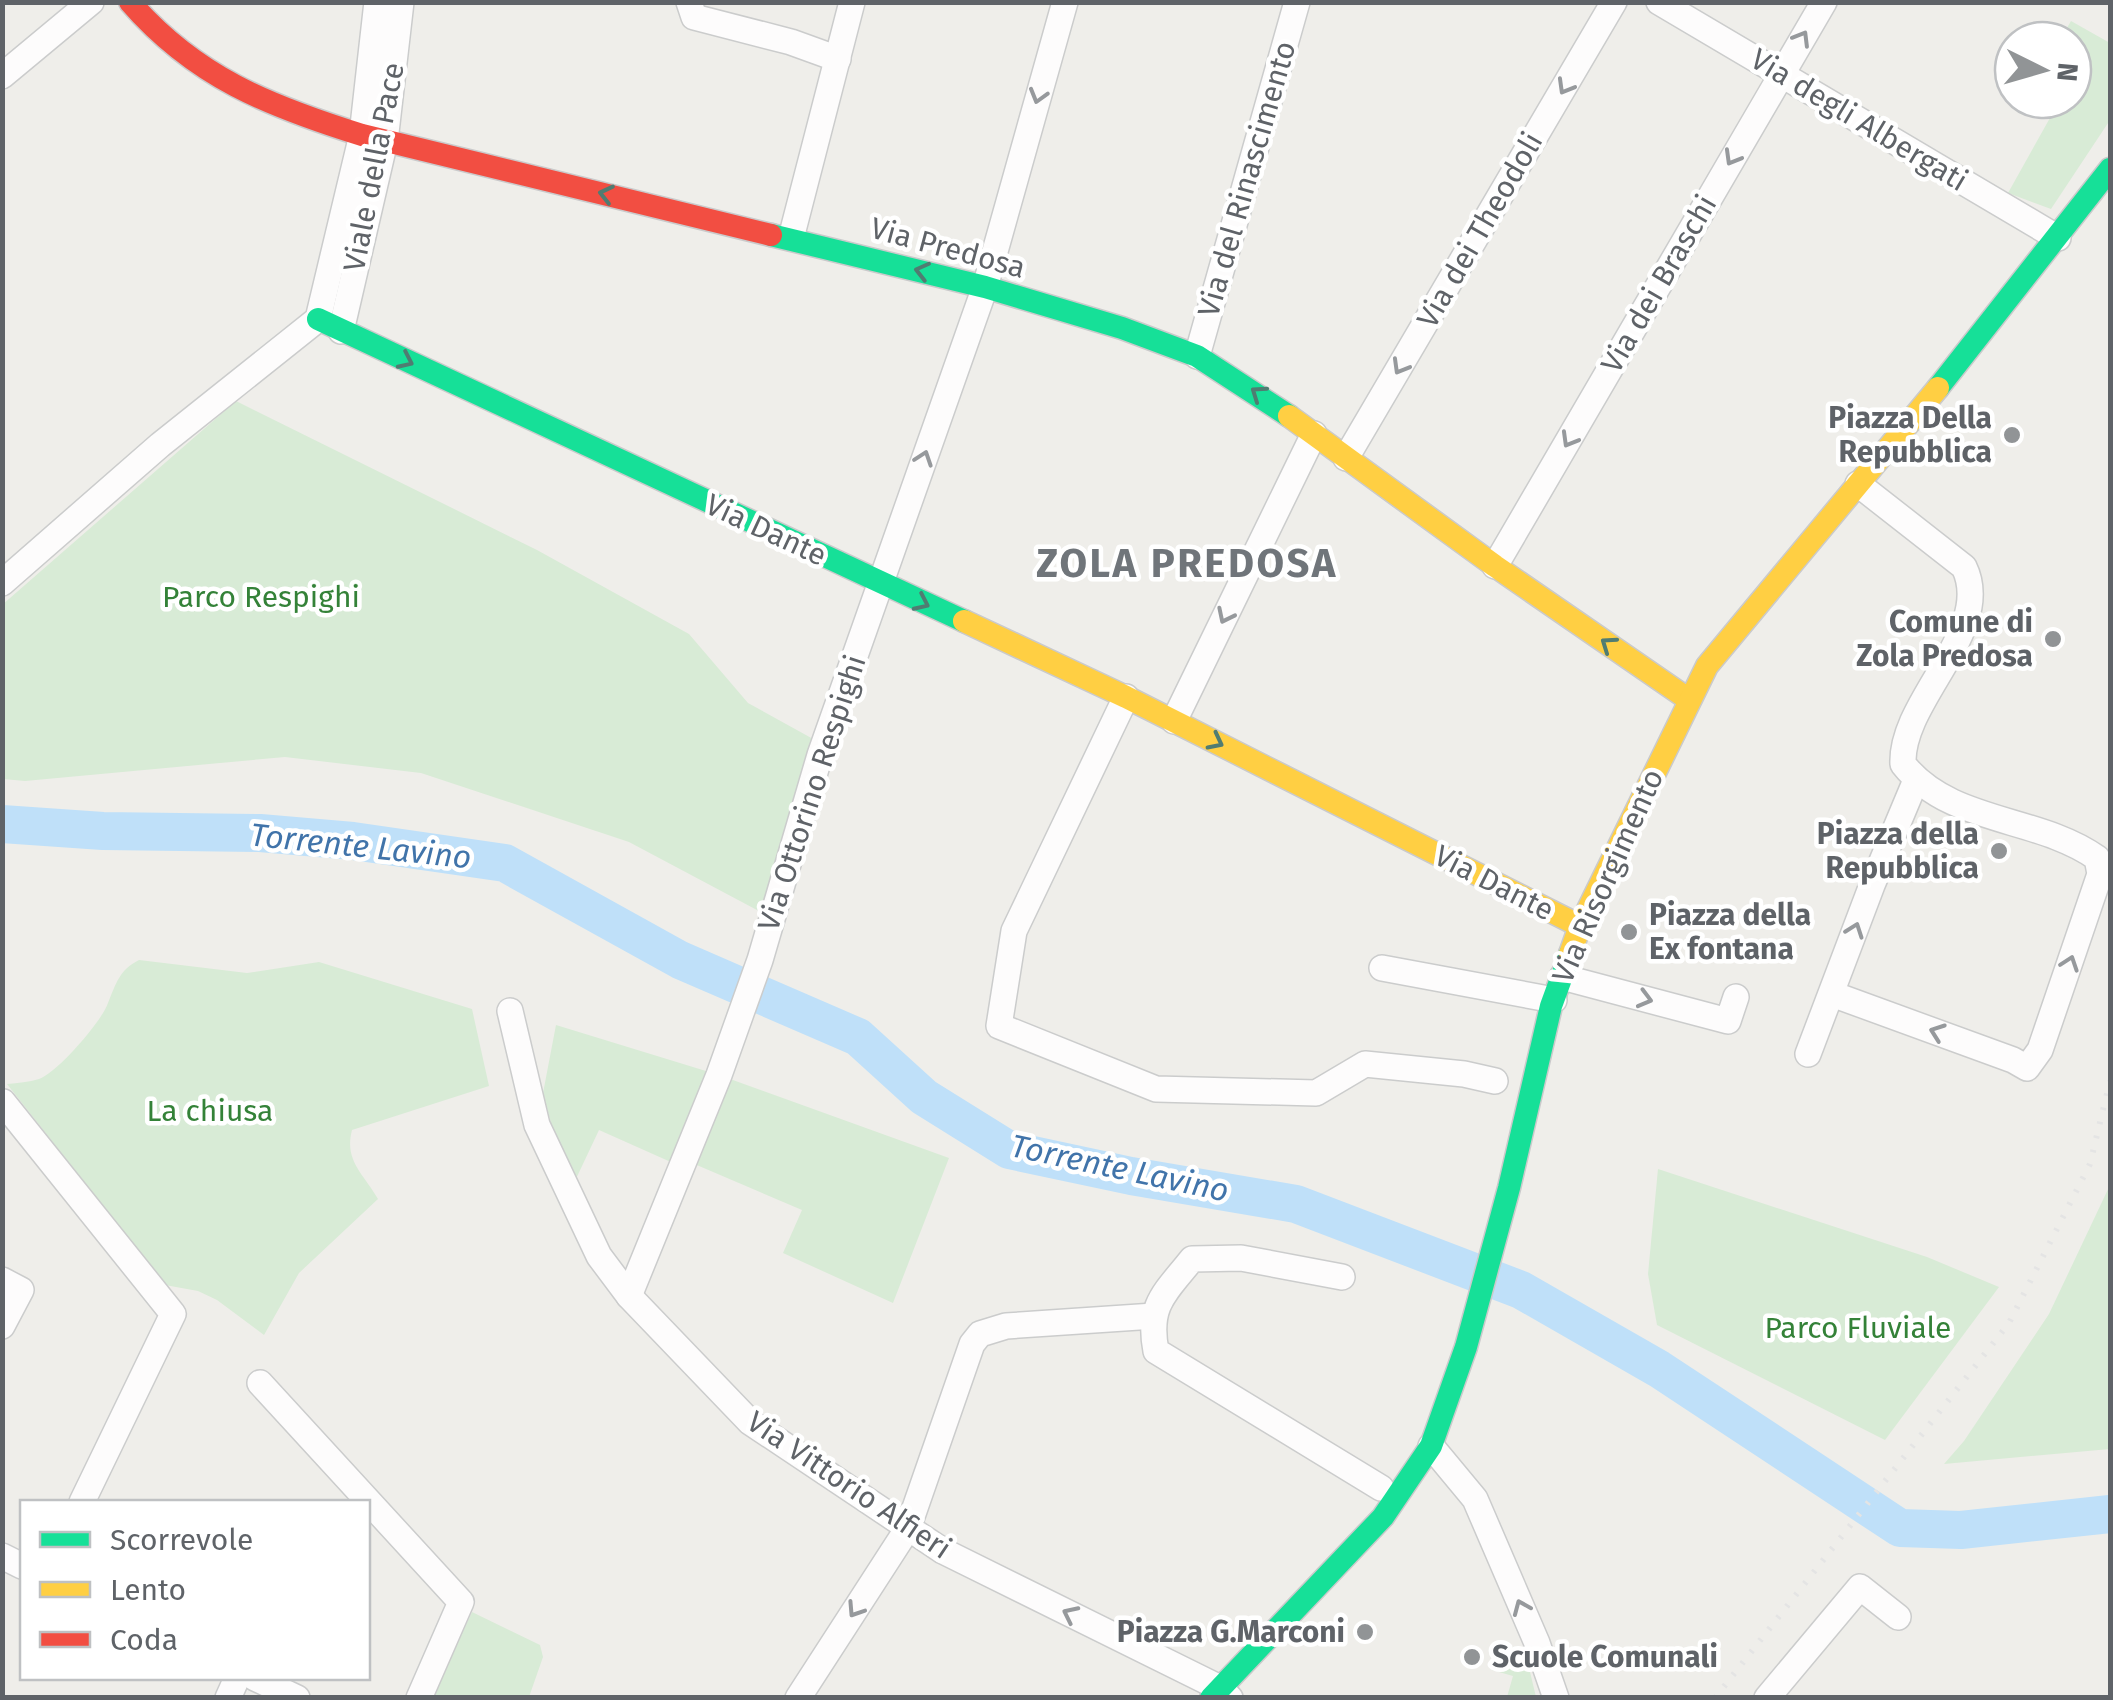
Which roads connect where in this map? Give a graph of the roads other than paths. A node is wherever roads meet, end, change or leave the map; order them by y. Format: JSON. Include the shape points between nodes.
{"nodes":[{"id":1,"x":91,"y":2,"type":"edge"},
{"id":2,"x":130,"y":2,"type":"edge"},
{"id":3,"x":377,"y":2,"type":"edge"},
{"id":4,"x":401,"y":2,"type":"edge"},
{"id":5,"x":689,"y":2,"type":"edge"},
{"id":6,"x":852,"y":2,"type":"edge"},
{"id":7,"x":1065,"y":2,"type":"edge"},
{"id":8,"x":1297,"y":2,"type":"edge"},
{"id":9,"x":1614,"y":2,"type":"edge"},
{"id":10,"x":1659,"y":2,"type":"edge"},
{"id":11,"x":1824,"y":2,"type":"edge"},
{"id":12,"x":838,"y":58,"type":"junction"},
{"id":13,"x":1781,"y":74,"type":"junction"},
{"id":14,"x":2,"y":76,"type":"edge"},
{"id":15,"x":373,"y":138,"type":"junction"},
{"id":16,"x":2110,"y":169,"type":"edge"},
{"id":17,"x":791,"y":238,"type":"junction"},
{"id":18,"x":2058,"y":238,"type":"junction"},
{"id":19,"x":984,"y":286,"type":"junction"},
{"id":20,"x":330,"y":325,"type":"junction"},
{"id":21,"x":1197,"y":356,"type":"junction"},
{"id":22,"x":1314,"y":434,"type":"junction"},
{"id":23,"x":1346,"y":458,"type":"junction"},
{"id":24,"x":1858,"y":484,"type":"junction"},
{"id":25,"x":1495,"y":566,"type":"junction"},
{"id":26,"x":2,"y":583,"type":"edge"},
{"id":27,"x":880,"y":584,"type":"junction"},
{"id":28,"x":1126,"y":697,"type":"junction"},
{"id":29,"x":1688,"y":699,"type":"junction"},
{"id":30,"x":1174,"y":721,"type":"junction"},
{"id":31,"x":1916,"y":780,"type":"junction"},
{"id":32,"x":1580,"y":926,"type":"junction"},
{"id":33,"x":1382,"y":968,"type":"dead end"},
{"id":34,"x":1558,"y":988,"type":"junction"},
{"id":35,"x":1832,"y":994,"type":"junction"},
{"id":36,"x":1732,"y":1009,"type":"dead end"},
{"id":37,"x":510,"y":1011,"type":"dead end"},
{"id":38,"x":1808,"y":1054,"type":"dead end"},
{"id":39,"x":1515,"y":1084,"type":"junction"},
{"id":40,"x":3,"y":1102,"type":"edge"},
{"id":41,"x":1342,"y":1277,"type":"dead end"},
{"id":42,"x":2,"y":1280,"type":"edge"},
{"id":43,"x":629,"y":1296,"type":"junction"},
{"id":44,"x":1154,"y":1316,"type":"junction"},
{"id":45,"x":2,"y":1326,"type":"edge"},
{"id":46,"x":260,"y":1383,"type":"dead end"},
{"id":47,"x":1430,"y":1446,"type":"junction"},
{"id":48,"x":1380,"y":1488,"type":"dead end"},
{"id":49,"x":83,"y":1500,"type":"edge"},
{"id":50,"x":367,"y":1500,"type":"edge"},
{"id":51,"x":370,"y":1503,"type":"edge"},
{"id":52,"x":908,"y":1528,"type":"junction"},
{"id":53,"x":1898,"y":1617,"type":"dead end"},
{"id":54,"x":259,"y":1680,"type":"edge"},
{"id":55,"x":1220,"y":1694,"type":"edge"},
{"id":56,"x":297,"y":1698,"type":"edge"},
{"id":57,"x":419,"y":1698,"type":"edge"},
{"id":58,"x":798,"y":1698,"type":"edge"},
{"id":59,"x":1556,"y":1698,"type":"edge"},
{"id":60,"x":1767,"y":1698,"type":"edge"}],
"edges":[{"from":1,"to":14,"type":"street"},
{"from":2,"to":15,"type":"street","name":"Via Predosa","via":[[215,78],[289,113]]},
{"from":3,"to":15,"type":"street","name":"Viale della Pace"},
{"from":4,"to":15,"type":"street","name":"Viale della Pace"},
{"from":5,"to":12,"type":"street","via":[[694,16]]},
{"from":6,"to":12,"type":"street"},
{"from":7,"to":19,"type":"street","name":"Via Ottorino Respighi","one_way":true},
{"from":8,"to":21,"type":"street","name":"Via del Rinascimento"},
{"from":9,"to":23,"type":"street","name":"Via dei Theodoli","one_way":true},
{"from":10,"to":13,"type":"street","name":"Via degli Albergati"},
{"from":13,"to":11,"type":"street","name":"Via dei Braschi","one_way":true},
{"from":12,"to":17,"type":"street"},
{"from":13,"to":18,"type":"street","name":"Via degli Albergati"},
{"from":13,"to":25,"type":"street","name":"Via dei Braschi","one_way":true},
{"from":17,"to":15,"type":"street","name":"Via Predosa","one_way":true},
{"from":15,"to":20,"type":"street","name":"Viale della Pace"},
{"from":16,"to":18,"type":"street","name":"Via Risorgimento"},
{"from":19,"to":17,"type":"street","name":"Via Predosa","one_way":true},
{"from":18,"to":24,"type":"street","name":"Via Risorgimento"},
{"from":19,"to":21,"type":"street","name":"Via Predosa"},
{"from":27,"to":19,"type":"street","name":"Via Ottorino Respighi","one_way":true},
{"from":20,"to":26,"type":"street","via":[[187,422]]},
{"from":20,"to":27,"type":"street","name":"Via Dante","one_way":true},
{"from":22,"to":21,"type":"street","name":"Via Predosa","one_way":true},
{"from":22,"to":23,"type":"street","name":"Via Predosa"},
{"from":22,"to":30,"type":"street","one_way":true},
{"from":23,"to":25,"type":"street","name":"Via Predosa"},
{"from":24,"to":29,"type":"street","name":"Via Risorgimento","via":[[1707,666]]},
{"from":24,"to":31,"type":"street","via":[[1964,567],[1972,583],[1966,618],[1908,732],[1903,764]]},
{"from":29,"to":25,"type":"street","name":"Via Predosa","one_way":true},
{"from":27,"to":28,"type":"street","name":"Via Dante","one_way":true},
{"from":27,"to":43,"type":"street","name":"Via Ottorino Respighi","via":[[760,960]]},
{"from":28,"to":30,"type":"street","name":"Via Dante"},
{"from":28,"to":39,"type":"street","via":[[1014,931],[998,1026],[1156,1089],[1316,1092],[1364,1064]]},
{"from":29,"to":32,"type":"street","name":"Via Risorgimento"},
{"from":30,"to":32,"type":"street","name":"Via Dante","one_way":true},
{"from":35,"to":31,"type":"street","one_way":true},
{"from":31,"to":35,"type":"street","via":[[1947,800],[2078,844],[2097,858],[2100,874],[2033,1059],[2013,1060]]},
{"from":32,"to":34,"type":"street","name":"Via Risorgimento"},
{"from":33,"to":34,"type":"street"},
{"from":34,"to":36,"type":"street","one_way":true},
{"from":34,"to":39,"type":"street","name":"Via Risorgimento"},
{"from":35,"to":38,"type":"street"},
{"from":37,"to":43,"type":"street","name":"Via Vittorio Alfieri","via":[[537,1125],[599,1256]]},
{"from":39,"to":47,"type":"street","name":"Via Risorgimento","via":[[1509,1188],[1466,1347]]},
{"from":40,"to":49,"type":"street","via":[[173,1314]]},
{"from":41,"to":44,"type":"street","via":[[1240,1258],[1192,1260]]},
{"from":42,"to":45,"type":"street","via":[[21,1290]]},
{"from":43,"to":52,"type":"street","name":"Via Vittorio Alfieri","via":[[750,1422]]},
{"from":44,"to":48,"type":"street","via":[[1156,1351]]},
{"from":44,"to":52,"type":"street","via":[[1006,1326],[980,1334]]},
{"from":46,"to":50,"type":"street"},
{"from":47,"to":55,"type":"street","name":"Via Risorgimento","via":[[1383,1517]]},
{"from":59,"to":47,"type":"street","one_way":true,"via":[[1476,1499]]},
{"from":51,"to":57,"type":"street","via":[[461,1602]]},
{"from":55,"to":52,"type":"street","name":"Via Vittorio Alfieri","one_way":true},
{"from":52,"to":58,"type":"street","one_way":true},
{"from":53,"to":60,"type":"street","via":[[1860,1587]]},
{"from":54,"to":56,"type":"street"}]}
